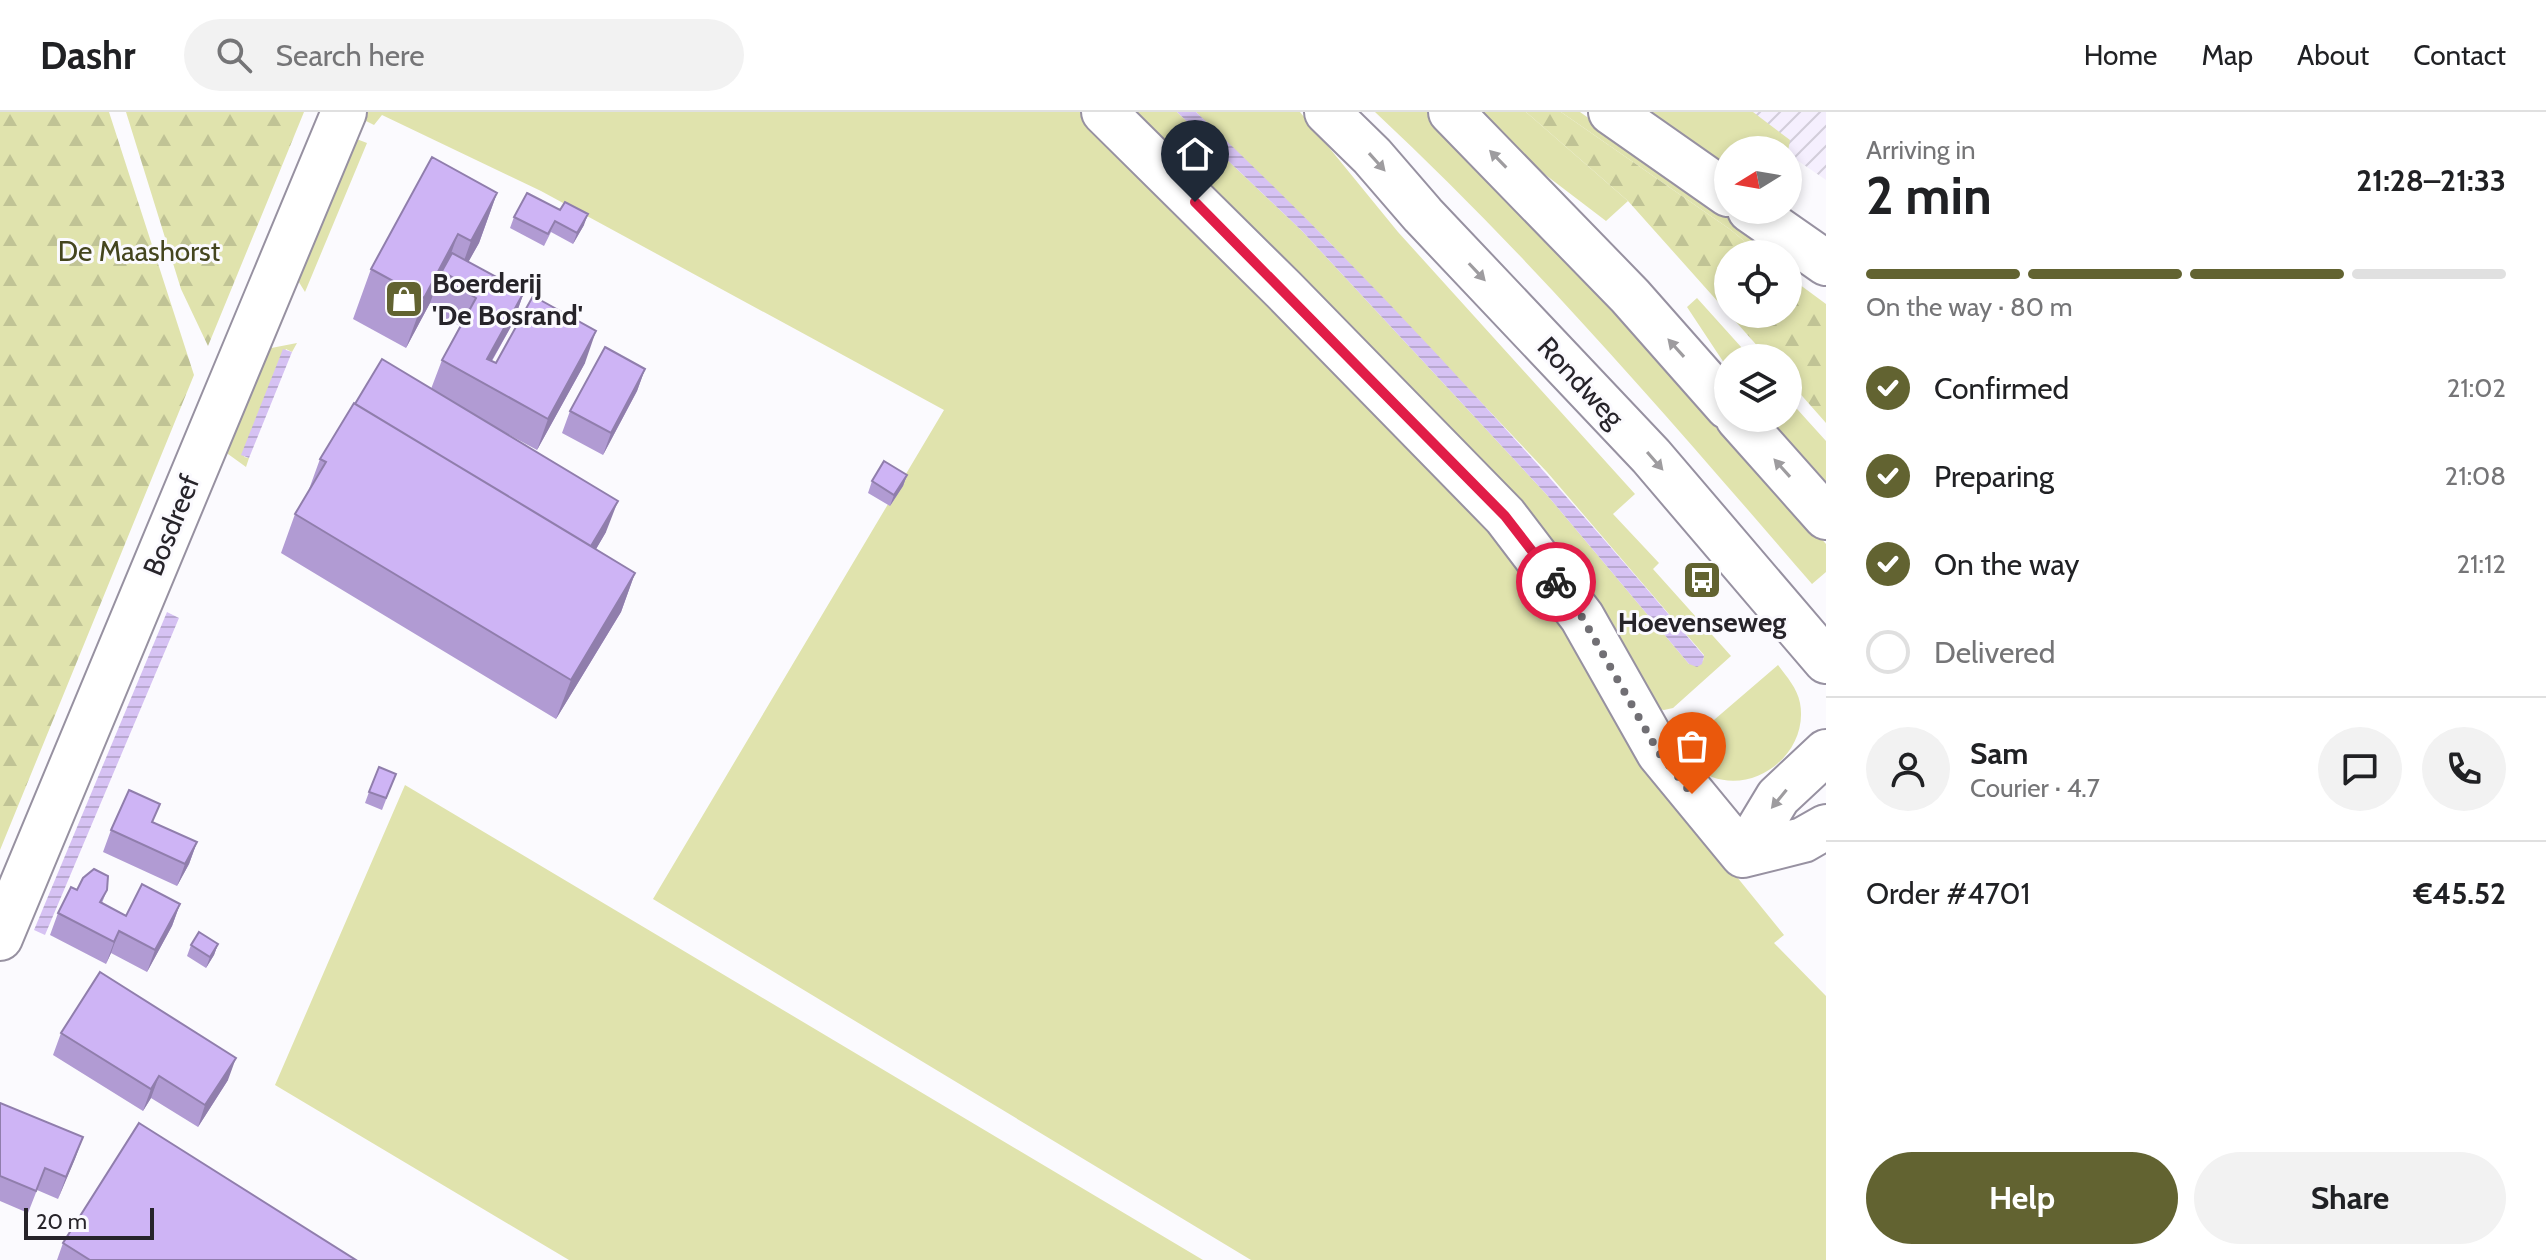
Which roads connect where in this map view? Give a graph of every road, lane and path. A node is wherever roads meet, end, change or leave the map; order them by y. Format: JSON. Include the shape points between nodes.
{"nodes":[{"id":1,"x":344,"y":112,"type":"edge"},
{"id":2,"x":1104,"y":112,"type":"edge"},
{"id":3,"x":1327,"y":112,"type":"edge"},
{"id":4,"x":1451,"y":112,"type":"edge"},
{"id":5,"x":1611,"y":112,"type":"edge"},
{"id":6,"x":1714,"y":184,"type":"edge"},
{"id":7,"x":1770,"y":224,"type":"edge"},
{"id":8,"x":1826,"y":263,"type":"edge"},
{"id":9,"x":1714,"y":391,"type":"edge"},
{"id":10,"x":1750,"y":432,"type":"edge"},
{"id":11,"x":1826,"y":517,"type":"edge"},
{"id":12,"x":1826,"y":661,"type":"edge"},
{"id":13,"x":1826,"y":752,"type":"edge"},
{"id":14,"x":1826,"y":827,"type":"edge"},
{"id":15,"x":1743,"y":855,"type":"junction"},
{"id":16,"x":0,"y":938,"type":"edge"}],
"edges":[{"from":1,"to":16,"type":"street","name":"Bosdreef"},
{"from":2,"to":15,"type":"street","via":[[1505,516],[1582,617],[1659,753]]},
{"from":3,"to":12,"type":"street","name":"Rondweg","one_way":true,"via":[[1651,456]]},
{"from":9,"to":4,"type":"street","one_way":true,"via":[[1630,296]]},
{"from":5,"to":6,"type":"street"},
{"from":7,"to":8,"type":"street"},
{"from":11,"to":10,"type":"street","one_way":true},
{"from":13,"to":15,"type":"street","one_way":true,"via":[[1778,797]]},
{"from":14,"to":15,"type":"street","via":[[1803,840]]}]}
